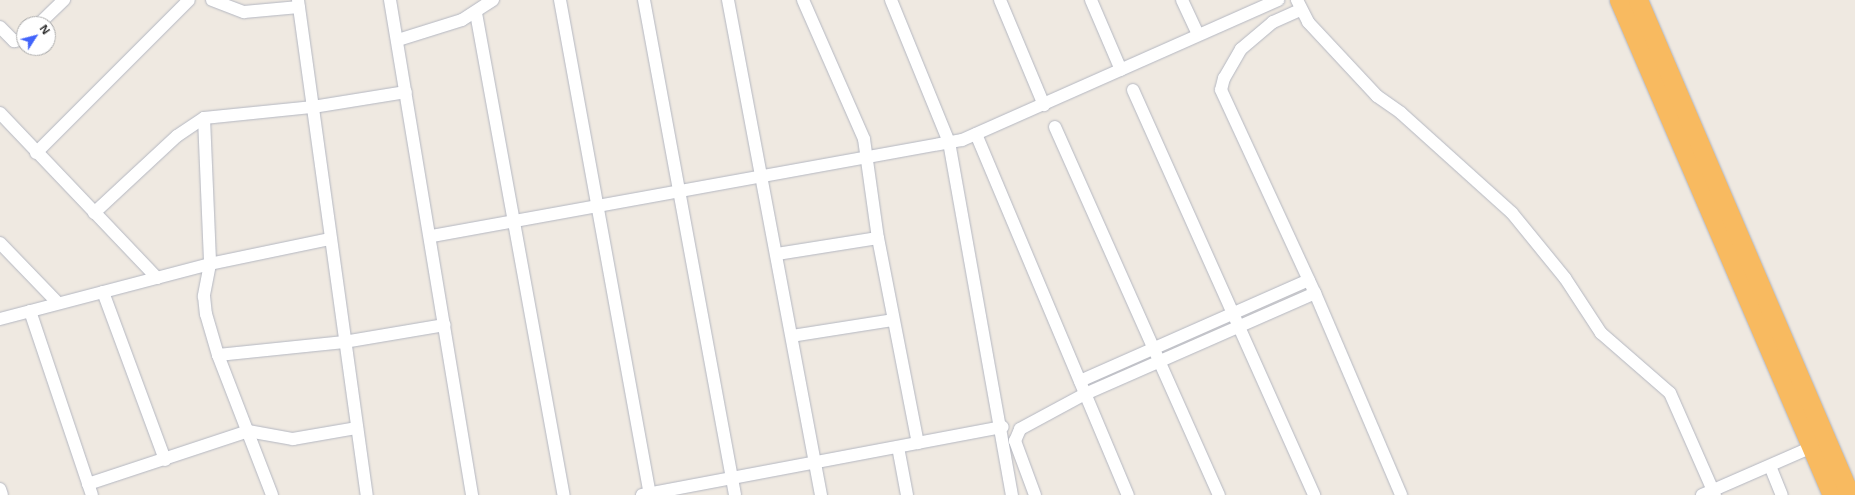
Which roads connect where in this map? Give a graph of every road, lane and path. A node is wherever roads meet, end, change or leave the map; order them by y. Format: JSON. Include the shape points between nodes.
{"nodes":[{"id":1,"x":64,"y":0,"type":"edge"},
{"id":2,"x":189,"y":0,"type":"edge"},
{"id":3,"x":212,"y":0,"type":"edge"},
{"id":4,"x":390,"y":0,"type":"edge"},
{"id":5,"x":493,"y":0,"type":"edge"},
{"id":6,"x":560,"y":0,"type":"edge"},
{"id":7,"x":644,"y":0,"type":"edge"},
{"id":8,"x":728,"y":0,"type":"edge"},
{"id":9,"x":803,"y":0,"type":"edge"},
{"id":10,"x":891,"y":0,"type":"edge"},
{"id":11,"x":1000,"y":0,"type":"edge"},
{"id":12,"x":1091,"y":0,"type":"edge"},
{"id":13,"x":1182,"y":0,"type":"edge"},
{"id":14,"x":1276,"y":0,"type":"edge"},
{"id":15,"x":1618,"y":0,"type":"edge"},
{"id":16,"x":1638,"y":0,"type":"edge"},
{"id":17,"x":299,"y":3,"type":"edge"},
{"id":18,"x":1299,"y":5,"type":"edge"},
{"id":19,"x":476,"y":13,"type":"junction"},
{"id":20,"x":47,"y":16,"type":"edge"},
{"id":21,"x":1,"y":30,"type":"edge"},
{"id":22,"x":1198,"y":35,"type":"junction"},
{"id":23,"x":398,"y":40,"type":"junction"},
{"id":24,"x":16,"y":41,"type":"edge"},
{"id":25,"x":1121,"y":70,"type":"junction"},
{"id":26,"x":1132,"y":90,"type":"dead end"},
{"id":27,"x":406,"y":92,"type":"junction"},
{"id":28,"x":1044,"y":105,"type":"junction"},
{"id":29,"x":313,"y":107,"type":"junction"},
{"id":30,"x":0,"y":113,"type":"edge"},
{"id":31,"x":204,"y":118,"type":"junction"},
{"id":32,"x":1055,"y":127,"type":"dead end"},
{"id":33,"x":976,"y":134,"type":"junction"},
{"id":34,"x":949,"y":142,"type":"junction"},
{"id":35,"x":36,"y":153,"type":"junction"},
{"id":36,"x":866,"y":157,"type":"junction"},
{"id":37,"x":763,"y":176,"type":"junction"},
{"id":38,"x":679,"y":193,"type":"junction"},
{"id":39,"x":598,"y":208,"type":"junction"},
{"id":40,"x":94,"y":213,"type":"junction"},
{"id":41,"x":514,"y":223,"type":"junction"},
{"id":42,"x":432,"y":236,"type":"junction"},
{"id":43,"x":878,"y":238,"type":"junction"},
{"id":44,"x":330,"y":239,"type":"junction"},
{"id":45,"x":0,"y":243,"type":"edge"},
{"id":46,"x":777,"y":254,"type":"junction"},
{"id":47,"x":210,"y":264,"type":"junction"},
{"id":48,"x":157,"y":278,"type":"junction"},
{"id":49,"x":1309,"y":280,"type":"junction"},
{"id":50,"x":103,"y":292,"type":"junction"},
{"id":51,"x":1315,"y":293,"type":"junction"},
{"id":52,"x":57,"y":302,"type":"junction"},
{"id":53,"x":30,"y":310,"type":"junction"},
{"id":54,"x":1233,"y":314,"type":"junction"},
{"id":55,"x":0,"y":319,"type":"edge"},
{"id":56,"x":894,"y":320,"type":"junction"},
{"id":57,"x":445,"y":325,"type":"junction"},
{"id":58,"x":1239,"y":326,"type":"junction"},
{"id":59,"x":792,"y":336,"type":"junction"},
{"id":60,"x":344,"y":342,"type":"junction"},
{"id":61,"x":1154,"y":349,"type":"junction"},
{"id":62,"x":218,"y":355,"type":"junction"},
{"id":63,"x":1159,"y":361,"type":"junction"},
{"id":64,"x":1080,"y":381,"type":"junction"},
{"id":65,"x":1085,"y":394,"type":"junction"},
{"id":66,"x":1003,"y":427,"type":"junction"},
{"id":67,"x":357,"y":428,"type":"junction"},
{"id":68,"x":248,"y":431,"type":"junction"},
{"id":69,"x":918,"y":443,"type":"junction"},
{"id":70,"x":898,"y":447,"type":"junction"},
{"id":71,"x":1812,"y":447,"type":"junction"},
{"id":72,"x":165,"y":460,"type":"junction"},
{"id":73,"x":815,"y":462,"type":"junction"},
{"id":74,"x":1770,"y":466,"type":"junction"},
{"id":75,"x":732,"y":478,"type":"junction"},
{"id":76,"x":0,"y":489,"type":"edge"},
{"id":77,"x":89,"y":492,"type":"edge"},
{"id":78,"x":1710,"y":493,"type":"edge"},
{"id":79,"x":647,"y":494,"type":"edge"},
{"id":80,"x":2,"y":495,"type":"edge"},
{"id":81,"x":272,"y":495,"type":"edge"},
{"id":82,"x":366,"y":495,"type":"edge"},
{"id":83,"x":472,"y":495,"type":"edge"},
{"id":84,"x":564,"y":495,"type":"edge"},
{"id":85,"x":735,"y":495,"type":"edge"},
{"id":86,"x":821,"y":495,"type":"edge"},
{"id":87,"x":907,"y":495,"type":"edge"},
{"id":88,"x":1012,"y":495,"type":"edge"},
{"id":89,"x":1035,"y":495,"type":"edge"},
{"id":90,"x":1128,"y":495,"type":"edge"},
{"id":91,"x":1219,"y":495,"type":"edge"},
{"id":92,"x":1314,"y":495,"type":"edge"},
{"id":93,"x":1401,"y":495,"type":"edge"},
{"id":94,"x":1782,"y":495,"type":"edge"},
{"id":95,"x":1832,"y":495,"type":"edge"},
{"id":96,"x":1850,"y":495,"type":"edge"}],
"edges":[{"from":1,"to":20,"type":"street"},
{"from":2,"to":35,"type":"street"},
{"from":3,"to":17,"type":"street","via":[[244,12]]},
{"from":4,"to":23,"type":"street"},
{"from":5,"to":19,"type":"street"},
{"from":6,"to":39,"type":"street"},
{"from":7,"to":38,"type":"street"},
{"from":8,"to":37,"type":"street"},
{"from":9,"to":36,"type":"street","via":[[857,121]]},
{"from":10,"to":34,"type":"street"},
{"from":11,"to":28,"type":"street"},
{"from":12,"to":25,"type":"street"},
{"from":13,"to":22,"type":"street"},
{"from":14,"to":22,"type":"street"},
{"from":15,"to":71,"type":"highway"},
{"from":16,"to":96,"type":"highway"},
{"from":17,"to":29,"type":"street"},
{"from":18,"to":49,"type":"street","via":[[1273,22],[1241,49],[1224,78],[1221,90]]},
{"from":18,"to":78,"type":"street","via":[[1377,96],[1401,113],[1512,214],[1565,278],[1601,333],[1670,393]]},
{"from":19,"to":23,"type":"street","via":[[443,28]]},
{"from":19,"to":41,"type":"street"},
{"from":21,"to":24,"type":"street"},
{"from":22,"to":25,"type":"street"},
{"from":23,"to":27,"type":"street"},
{"from":25,"to":28,"type":"street"},
{"from":26,"to":54,"type":"street"},
{"from":27,"to":29,"type":"street"},
{"from":27,"to":42,"type":"street"},
{"from":28,"to":33,"type":"street"},
{"from":29,"to":31,"type":"street"},
{"from":29,"to":44,"type":"street"},
{"from":30,"to":35,"type":"street"},
{"from":31,"to":40,"type":"street","via":[[177,136]]},
{"from":31,"to":47,"type":"street"},
{"from":32,"to":61,"type":"street"},
{"from":33,"to":34,"type":"street"},
{"from":33,"to":64,"type":"street"},
{"from":34,"to":36,"type":"street"},
{"from":34,"to":66,"type":"street"},
{"from":35,"to":40,"type":"street"},
{"from":36,"to":37,"type":"street"},
{"from":36,"to":43,"type":"street"},
{"from":37,"to":38,"type":"street"},
{"from":37,"to":46,"type":"street"},
{"from":38,"to":39,"type":"street"},
{"from":38,"to":75,"type":"street"},
{"from":39,"to":41,"type":"street"},
{"from":39,"to":79,"type":"street"},
{"from":40,"to":48,"type":"street"},
{"from":41,"to":42,"type":"street"},
{"from":41,"to":84,"type":"street"},
{"from":42,"to":57,"type":"street"},
{"from":43,"to":46,"type":"street"},
{"from":43,"to":56,"type":"street"},
{"from":44,"to":47,"type":"street"},
{"from":44,"to":60,"type":"street"},
{"from":45,"to":52,"type":"street"},
{"from":46,"to":59,"type":"street"},
{"from":47,"to":48,"type":"street"},
{"from":47,"to":62,"type":"street","via":[[204,296]]},
{"from":48,"to":50,"type":"street"},
{"from":49,"to":51,"type":"street"},
{"from":49,"to":54,"type":"street"},
{"from":50,"to":52,"type":"street"},
{"from":50,"to":72,"type":"street"},
{"from":51,"to":58,"type":"street"},
{"from":51,"to":93,"type":"street"},
{"from":52,"to":53,"type":"street"},
{"from":53,"to":55,"type":"street"},
{"from":53,"to":77,"type":"street"},
{"from":54,"to":58,"type":"street"},
{"from":54,"to":61,"type":"street"},
{"from":56,"to":59,"type":"street"},
{"from":56,"to":69,"type":"street"},
{"from":57,"to":60,"type":"street"},
{"from":57,"to":83,"type":"street"},
{"from":58,"to":63,"type":"street"},
{"from":58,"to":92,"type":"street"},
{"from":59,"to":73,"type":"street"},
{"from":60,"to":62,"type":"street"},
{"from":60,"to":67,"type":"street"},
{"from":61,"to":63,"type":"street"},
{"from":61,"to":64,"type":"street"},
{"from":62,"to":68,"type":"street"},
{"from":63,"to":65,"type":"street"},
{"from":63,"to":91,"type":"street"},
{"from":64,"to":65,"type":"street"},
{"from":65,"to":89,"type":"street","via":[[1036,419],[1017,435],[1018,454]]},
{"from":65,"to":90,"type":"street"},
{"from":66,"to":69,"type":"street"},
{"from":66,"to":88,"type":"street"},
{"from":67,"to":68,"type":"street","via":[[293,439]]},
{"from":67,"to":82,"type":"street"},
{"from":68,"to":72,"type":"street"},
{"from":68,"to":81,"type":"street"},
{"from":69,"to":70,"type":"street"},
{"from":70,"to":73,"type":"street"},
{"from":70,"to":87,"type":"street"},
{"from":71,"to":74,"type":"street"},
{"from":71,"to":95,"type":"highway"},
{"from":72,"to":77,"type":"street"},
{"from":73,"to":75,"type":"street"},
{"from":73,"to":86,"type":"street"},
{"from":74,"to":78,"type":"street"},
{"from":74,"to":94,"type":"street"},
{"from":75,"to":79,"type":"street"},
{"from":75,"to":85,"type":"street"},
{"from":76,"to":80,"type":"street"}]}
